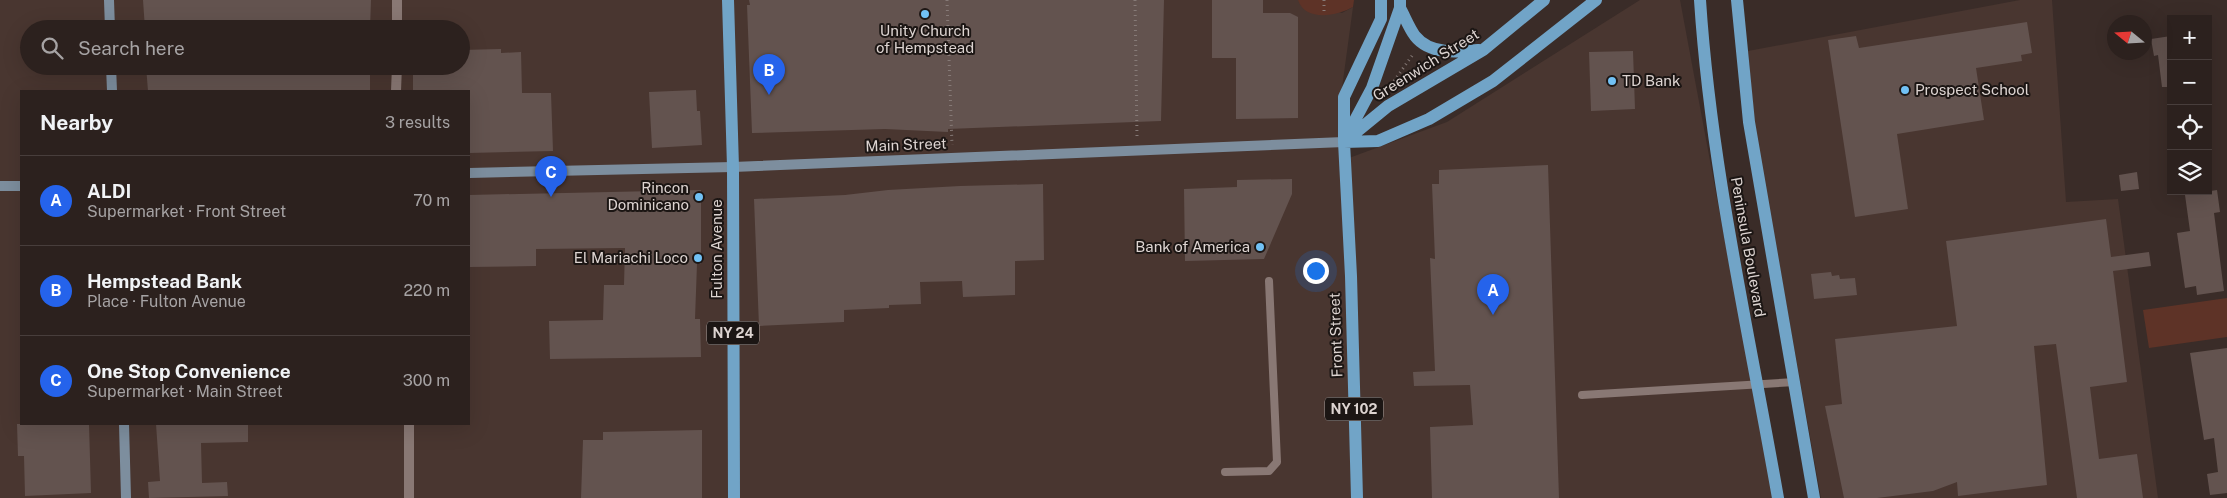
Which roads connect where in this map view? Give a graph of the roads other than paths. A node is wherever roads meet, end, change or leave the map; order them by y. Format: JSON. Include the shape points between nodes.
{"nodes":[{"id":1,"x":109,"y":0,"type":"edge"},
{"id":2,"x":397,"y":0,"type":"edge"},
{"id":3,"x":728,"y":0,"type":"edge"},
{"id":4,"x":1381,"y":0,"type":"edge"},
{"id":5,"x":1544,"y":0,"type":"edge"},
{"id":6,"x":1596,"y":0,"type":"edge"},
{"id":7,"x":1700,"y":0,"type":"edge"},
{"id":8,"x":1738,"y":0,"type":"edge"},
{"id":9,"x":1400,"y":4,"type":"edge"},
{"id":10,"x":110,"y":20,"type":"edge"},
{"id":11,"x":397,"y":20,"type":"edge"},
{"id":12,"x":1484,"y":50,"type":"junction"},
{"id":13,"x":112,"y":75,"type":"edge"},
{"id":14,"x":397,"y":75,"type":"edge"},
{"id":15,"x":112,"y":90,"type":"edge"},
{"id":16,"x":396,"y":90,"type":"edge"},
{"id":17,"x":1344,"y":142,"type":"junction"},
{"id":18,"x":733,"y":167,"type":"junction"},
{"id":19,"x":470,"y":173,"type":"edge"},
{"id":20,"x":0,"y":186,"type":"edge"},
{"id":21,"x":20,"y":186,"type":"edge"},
{"id":22,"x":1269,"y":281,"type":"dead end"},
{"id":23,"x":1795,"y":382,"type":"junction"},
{"id":24,"x":1758,"y":386,"type":"junction"},
{"id":25,"x":1582,"y":395,"type":"dead end"},
{"id":26,"x":124,"y":425,"type":"edge"},
{"id":27,"x":409,"y":425,"type":"edge"},
{"id":28,"x":1225,"y":472,"type":"dead end"},
{"id":29,"x":126,"y":498,"type":"edge"},
{"id":30,"x":409,"y":498,"type":"edge"},
{"id":31,"x":734,"y":498,"type":"edge"},
{"id":32,"x":1358,"y":498,"type":"edge"},
{"id":33,"x":1778,"y":498,"type":"edge"},
{"id":34,"x":1814,"y":498,"type":"edge"}],
"edges":[{"from":1,"to":10,"type":"street"},
{"from":2,"to":11,"type":"street"},
{"from":3,"to":18,"type":"main road","name":"Fulton Avenue","number":"NY 24"},
{"from":4,"to":17,"type":"main road","name":"Front Street","number":"NY 102","via":[[1381,19],[1344,97]]},
{"from":5,"to":12,"type":"main road","name":"Greenwich Street"},
{"from":6,"to":17,"type":"main road","via":[[1493,81],[1429,119],[1378,141]]},
{"from":7,"to":24,"type":"main road","name":"Peninsula Boulevard","via":[[1704,68],[1718,171]]},
{"from":8,"to":23,"type":"main road","name":"Peninsula Boulevard","via":[[1749,122]]},
{"from":9,"to":12,"type":"main road","via":[[1416,36],[1427,46],[1451,53]]},
{"from":9,"to":17,"type":"main road","name":"Front Street","number":"NY 102","via":[[1372,88]]},
{"from":12,"to":17,"type":"main road","name":"Greenwich Street","via":[[1388,106]]},
{"from":13,"to":15,"type":"street"},
{"from":14,"to":16,"type":"street"},
{"from":17,"to":18,"type":"street","name":"Main Street"},
{"from":17,"to":32,"type":"main road","name":"Front Street","number":"NY 102"},
{"from":18,"to":19,"type":"street","name":"Main Street"},
{"from":18,"to":31,"type":"main road","name":"Fulton Avenue","number":"NY 24"},
{"from":20,"to":21,"type":"street"},
{"from":22,"to":28,"type":"lane","via":[[1277,462],[1269,471]]},
{"from":23,"to":24,"type":"lane"},
{"from":23,"to":34,"type":"main road","name":"Peninsula Boulevard"},
{"from":24,"to":25,"type":"lane"},
{"from":24,"to":33,"type":"main road","name":"Peninsula Boulevard"},
{"from":26,"to":29,"type":"street"},
{"from":27,"to":30,"type":"street"}]}
